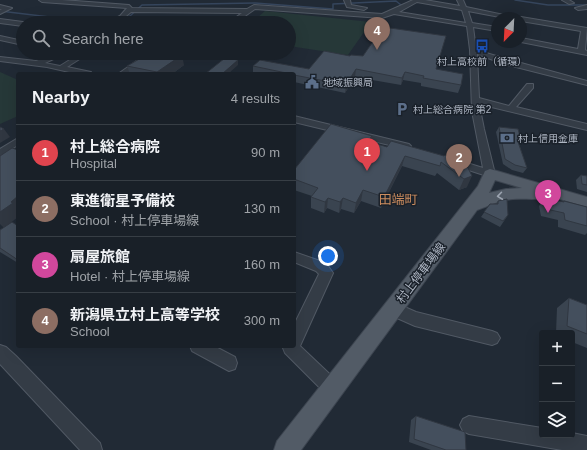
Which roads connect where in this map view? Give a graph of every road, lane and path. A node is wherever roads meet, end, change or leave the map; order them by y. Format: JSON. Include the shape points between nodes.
{"nodes":[{"id":1,"x":42,"y":0,"type":"edge"},
{"id":2,"x":125,"y":0,"type":"edge"},
{"id":3,"x":254,"y":0,"type":"edge"},
{"id":4,"x":347,"y":0,"type":"edge"},
{"id":5,"x":416,"y":0,"type":"edge"},
{"id":6,"x":460,"y":0,"type":"edge"},
{"id":7,"x":566,"y":0,"type":"edge"},
{"id":8,"x":571,"y":3,"type":"dead end"},
{"id":9,"x":138,"y":4,"type":"dead end"},
{"id":10,"x":307,"y":4,"type":"dead end"},
{"id":11,"x":118,"y":6,"type":"junction"},
{"id":12,"x":351,"y":6,"type":"junction"},
{"id":13,"x":0,"y":7,"type":"edge"},
{"id":14,"x":254,"y":7,"type":"junction"},
{"id":15,"x":402,"y":7,"type":"junction"},
{"id":16,"x":206,"y":8,"type":"junction"},
{"id":17,"x":578,"y":8,"type":"dead end"},
{"id":18,"x":587,"y":8,"type":"edge"},
{"id":19,"x":129,"y":9,"type":"junction"},
{"id":20,"x":292,"y":9,"type":"junction"},
{"id":21,"x":465,"y":10,"type":"junction"},
{"id":22,"x":248,"y":11,"type":"junction"},
{"id":23,"x":0,"y":12,"type":"edge"},
{"id":24,"x":391,"y":12,"type":"junction"},
{"id":25,"x":343,"y":14,"type":"junction"},
{"id":26,"x":491,"y":14,"type":"edge"},
{"id":27,"x":123,"y":16,"type":"edge"},
{"id":28,"x":201,"y":16,"type":"edge"},
{"id":29,"x":241,"y":16,"type":"edge"},
{"id":30,"x":0,"y":21,"type":"edge"},
{"id":31,"x":527,"y":22,"type":"edge"},
{"id":32,"x":16,"y":23,"type":"joint"},
{"id":33,"x":470,"y":25,"type":"junction"},
{"id":34,"x":6,"y":28,"type":"dead end"},
{"id":35,"x":491,"y":28,"type":"edge"},
{"id":36,"x":585,"y":30,"type":"edge"},
{"id":37,"x":491,"y":34,"type":"edge"},
{"id":38,"x":0,"y":38,"type":"edge"},
{"id":39,"x":16,"y":41,"type":"edge"},
{"id":40,"x":527,"y":41,"type":"edge"},
{"id":41,"x":474,"y":51,"type":"junction"},
{"id":42,"x":584,"y":53,"type":"edge"},
{"id":43,"x":16,"y":58,"type":"edge"},
{"id":44,"x":0,"y":59,"type":"edge"},
{"id":45,"x":10,"y":60,"type":"junction"},
{"id":46,"x":46,"y":60,"type":"edge"},
{"id":47,"x":74,"y":60,"type":"edge"},
{"id":48,"x":143,"y":60,"type":"edge"},
{"id":49,"x":0,"y":64,"type":"edge"},
{"id":50,"x":36,"y":64,"type":"junction"},
{"id":51,"x":61,"y":68,"type":"junction"},
{"id":52,"x":79,"y":72,"type":"edge"},
{"id":53,"x":125,"y":72,"type":"edge"},
{"id":54,"x":587,"y":83,"type":"edge"},
{"id":55,"x":530,"y":86,"type":"dead end"},
{"id":56,"x":475,"y":100,"type":"junction"},
{"id":57,"x":511,"y":108,"type":"junction"},
{"id":58,"x":296,"y":119,"type":"edge"},
{"id":59,"x":587,"y":127,"type":"edge"},
{"id":60,"x":16,"y":142,"type":"edge"},
{"id":61,"x":4,"y":150,"type":"edge"},
{"id":62,"x":417,"y":150,"type":"edge"},
{"id":63,"x":16,"y":151,"type":"edge"},
{"id":64,"x":439,"y":157,"type":"edge"},
{"id":65,"x":490,"y":174,"type":"junction"},
{"id":66,"x":566,"y":196,"type":"junction"},
{"id":67,"x":587,"y":202,"type":"edge"},
{"id":68,"x":471,"y":207,"type":"junction"},
{"id":69,"x":296,"y":258,"type":"edge"},
{"id":70,"x":393,"y":309,"type":"junction"},
{"id":71,"x":296,"y":338,"type":"edge"},
{"id":72,"x":492,"y":338,"type":"dead end"},
{"id":73,"x":202,"y":348,"type":"edge"},
{"id":74,"x":291,"y":348,"type":"edge"},
{"id":75,"x":0,"y":352,"type":"edge"},
{"id":76,"x":229,"y":363,"type":"dead end"},
{"id":77,"x":332,"y":388,"type":"junction"},
{"id":78,"x":470,"y":425,"type":"dead end"},
{"id":79,"x":587,"y":445,"type":"edge"},
{"id":80,"x":93,"y":450,"type":"edge"},
{"id":81,"x":286,"y":450,"type":"edge"}],
"edges":[{"from":1,"to":11,"type":"street"},
{"from":2,"to":11,"type":"street"},
{"from":3,"to":14,"type":"street"},
{"from":4,"to":12,"type":"street"},
{"from":5,"to":15,"type":"street"},
{"from":5,"to":21,"type":"street"},
{"from":6,"to":21,"type":"street"},
{"from":7,"to":8,"type":"street"},
{"from":9,"to":19,"type":"street"},
{"from":10,"to":20,"type":"street","via":[[292,4]]},
{"from":11,"to":19,"type":"street"},
{"from":12,"to":24,"type":"street"},
{"from":12,"to":25,"type":"street"},
{"from":13,"to":23,"type":"street","via":[[9,8]]},
{"from":14,"to":20,"type":"street"},
{"from":14,"to":22,"type":"street"},
{"from":15,"to":24,"type":"street"},
{"from":15,"to":33,"type":"street"},
{"from":16,"to":19,"type":"street"},
{"from":16,"to":22,"type":"street"},
{"from":16,"to":28,"type":"street"},
{"from":17,"to":18,"type":"street"},
{"from":19,"to":27,"type":"street"},
{"from":20,"to":25,"type":"street"},
{"from":21,"to":26,"type":"street"},
{"from":21,"to":33,"type":"street"},
{"from":22,"to":29,"type":"street"},
{"from":24,"to":25,"type":"street","via":[[387,15],[374,16]]},
{"from":24,"to":33,"type":"street"},
{"from":30,"to":32,"type":"street"},
{"from":31,"to":36,"type":"street"},
{"from":32,"to":34,"type":"street"},
{"from":33,"to":35,"type":"street"},
{"from":33,"to":37,"type":"street"},
{"from":33,"to":41,"type":"street"},
{"from":36,"to":42,"type":"street"},
{"from":38,"to":39,"type":"street"},
{"from":40,"to":42,"type":"street"},
{"from":41,"to":54,"type":"street"},
{"from":41,"to":56,"type":"street"},
{"from":43,"to":45,"type":"street"},
{"from":44,"to":45,"type":"street"},
{"from":45,"to":49,"type":"street"},
{"from":45,"to":50,"type":"street"},
{"from":46,"to":50,"type":"street"},
{"from":47,"to":51,"type":"street"},
{"from":48,"to":53,"type":"street"},
{"from":50,"to":51,"type":"street"},
{"from":51,"to":52,"type":"street"},
{"from":55,"to":57,"type":"street"},
{"from":56,"to":57,"type":"street"},
{"from":56,"to":65,"type":"street"},
{"from":57,"to":59,"type":"street"},
{"from":58,"to":62,"type":"street","via":[[395,142]]},
{"from":60,"to":61,"type":"street"},
{"from":61,"to":63,"type":"street"},
{"from":64,"to":65,"type":"street"},
{"from":65,"to":66,"type":"main road"},
{"from":65,"to":68,"type":"main road","name":"村上停車場線","via":[[485,188]]},
{"from":66,"to":67,"type":"main road"},
{"from":66,"to":68,"type":"main road","one_way":true,"via":[[524,193],[495,196]]},
{"from":68,"to":70,"type":"main road","name":"村上停車場線"},
{"from":69,"to":71,"type":"street","via":[[321,267],[326,273]]},
{"from":70,"to":72,"type":"street","via":[[415,319]]},
{"from":70,"to":77,"type":"main road","name":"村上停車場線"},
{"from":73,"to":76,"type":"street"},
{"from":74,"to":77,"type":"street"},
{"from":75,"to":80,"type":"street"},
{"from":77,"to":81,"type":"main road","name":"村上停車場線"},
{"from":78,"to":79,"type":"street"}]}
